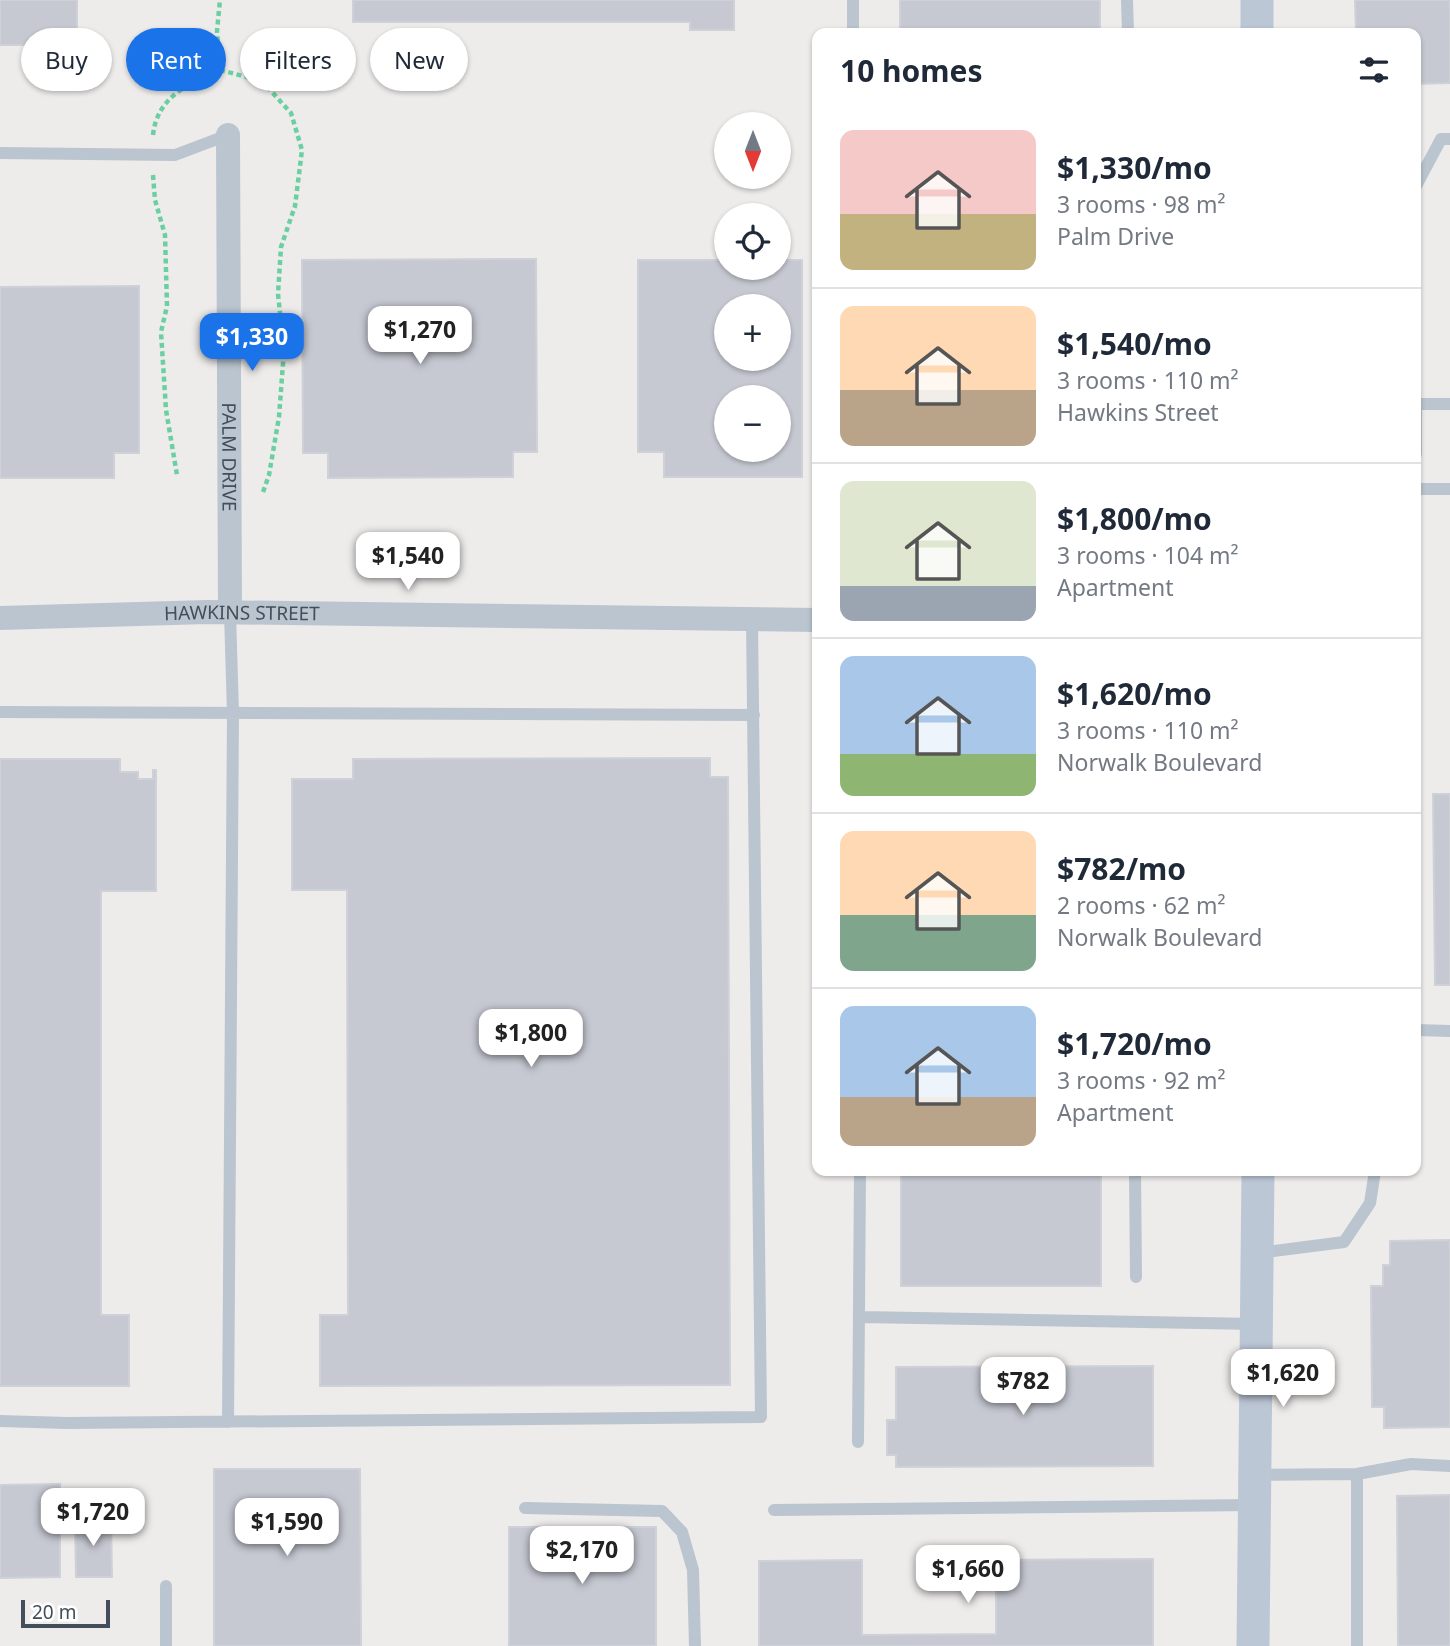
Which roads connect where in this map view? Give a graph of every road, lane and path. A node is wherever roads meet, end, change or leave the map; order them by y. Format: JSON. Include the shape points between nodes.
{"nodes":[{"id":1,"x":220,"y":0,"type":"edge"},
{"id":2,"x":853,"y":0,"type":"edge"},
{"id":3,"x":1127,"y":0,"type":"edge"},
{"id":4,"x":1257,"y":0,"type":"edge"},
{"id":5,"x":217,"y":28,"type":"edge"},
{"id":6,"x":853,"y":28,"type":"edge"},
{"id":7,"x":1128,"y":28,"type":"edge"},
{"id":8,"x":1257,"y":28,"type":"edge"},
{"id":9,"x":226,"y":72,"type":"edge"},
{"id":10,"x":179,"y":91,"type":"edge"},
{"id":11,"x":228,"y":135,"type":"joint"},
{"id":12,"x":1450,"y":139,"type":"edge"},
{"id":13,"x":0,"y":153,"type":"edge"},
{"id":14,"x":151,"y":155,"type":"junction"},
{"id":15,"x":1421,"y":177,"type":"edge"},
{"id":16,"x":1421,"y":404,"type":"edge"},
{"id":17,"x":1450,"y":404,"type":"edge"},
{"id":18,"x":177,"y":475,"type":"dead end"},
{"id":19,"x":1421,"y":489,"type":"edge"},
{"id":20,"x":1450,"y":489,"type":"edge"},
{"id":21,"x":262,"y":495,"type":"dead end"},
{"id":22,"x":230,"y":613,"type":"junction"},
{"id":23,"x":0,"y":618,"type":"edge"},
{"id":24,"x":752,"y":619,"type":"junction"},
{"id":25,"x":812,"y":620,"type":"edge"},
{"id":26,"x":0,"y":712,"type":"edge"},
{"id":27,"x":233,"y":713,"type":"junction"},
{"id":28,"x":754,"y":715,"type":"junction"},
{"id":29,"x":1421,"y":1030,"type":"edge"},
{"id":30,"x":1450,"y":1031,"type":"edge"},
{"id":31,"x":860,"y":1176,"type":"edge"},
{"id":32,"x":1135,"y":1176,"type":"edge"},
{"id":33,"x":1258,"y":1176,"type":"edge"},
{"id":34,"x":1374,"y":1176,"type":"edge"},
{"id":35,"x":1257,"y":1253,"type":"junction"},
{"id":36,"x":1136,"y":1277,"type":"dead end"},
{"id":37,"x":860,"y":1317,"type":"junction"},
{"id":38,"x":1256,"y":1324,"type":"junction"},
{"id":39,"x":0,"y":1421,"type":"edge"},
{"id":40,"x":228,"y":1422,"type":"junction"},
{"id":41,"x":858,"y":1442,"type":"dead end"},
{"id":42,"x":1450,"y":1466,"type":"edge"},
{"id":43,"x":1357,"y":1474,"type":"junction"},
{"id":44,"x":1255,"y":1490,"type":"junction"},
{"id":45,"x":525,"y":1508,"type":"dead end"},
{"id":46,"x":774,"y":1510,"type":"dead end"},
{"id":47,"x":166,"y":1586,"type":"dead end"},
{"id":48,"x":166,"y":1646,"type":"edge"},
{"id":49,"x":695,"y":1646,"type":"edge"},
{"id":50,"x":1253,"y":1646,"type":"edge"},
{"id":51,"x":1357,"y":1646,"type":"edge"}],
"edges":[{"from":1,"to":5,"type":"path"},
{"from":2,"to":6,"type":"lane"},
{"from":3,"to":7,"type":"lane"},
{"from":4,"to":8,"type":"main road"},
{"from":9,"to":21,"type":"path","via":[[261,81],[291,113],[302,150],[295,205],[281,247],[278,294],[284,350],[279,416]]},
{"from":10,"to":14,"type":"path","via":[[161,106]]},
{"from":11,"to":14,"type":"lane","via":[[175,155]]},
{"from":11,"to":22,"type":"street","name":"PALM DRIVE"},
{"from":12,"to":15,"type":"lane","via":[[1441,139]]},
{"from":13,"to":14,"type":"lane"},
{"from":14,"to":18,"type":"path","via":[[155,200],[165,235],[167,306],[161,332],[166,410]]},
{"from":16,"to":17,"type":"lane"},
{"from":19,"to":20,"type":"lane"},
{"from":22,"to":23,"type":"street","name":"HAWKINS STREET"},
{"from":22,"to":24,"type":"street","name":"HAWKINS STREET"},
{"from":22,"to":27,"type":"lane"},
{"from":24,"to":25,"type":"street","name":"HAWKINS STREET"},
{"from":24,"to":28,"type":"lane"},
{"from":26,"to":27,"type":"lane"},
{"from":27,"to":28,"type":"lane"},
{"from":27,"to":40,"type":"lane"},
{"from":28,"to":40,"type":"lane","via":[[761,1417]]},
{"from":29,"to":30,"type":"lane"},
{"from":31,"to":37,"type":"lane"},
{"from":32,"to":36,"type":"lane"},
{"from":33,"to":35,"type":"main road"},
{"from":34,"to":35,"type":"lane","via":[[1370,1203],[1344,1242]]},
{"from":35,"to":38,"type":"main road"},
{"from":37,"to":38,"type":"lane"},
{"from":37,"to":41,"type":"lane"},
{"from":38,"to":44,"type":"main road"},
{"from":39,"to":40,"type":"lane"},
{"from":42,"to":43,"type":"lane","via":[[1411,1464]]},
{"from":43,"to":44,"type":"lane"},
{"from":43,"to":51,"type":"lane"},
{"from":44,"to":46,"type":"lane"},
{"from":44,"to":50,"type":"main road"},
{"from":45,"to":49,"type":"lane","via":[[662,1511],[682,1532],[693,1570]]},
{"from":47,"to":48,"type":"lane"}]}
